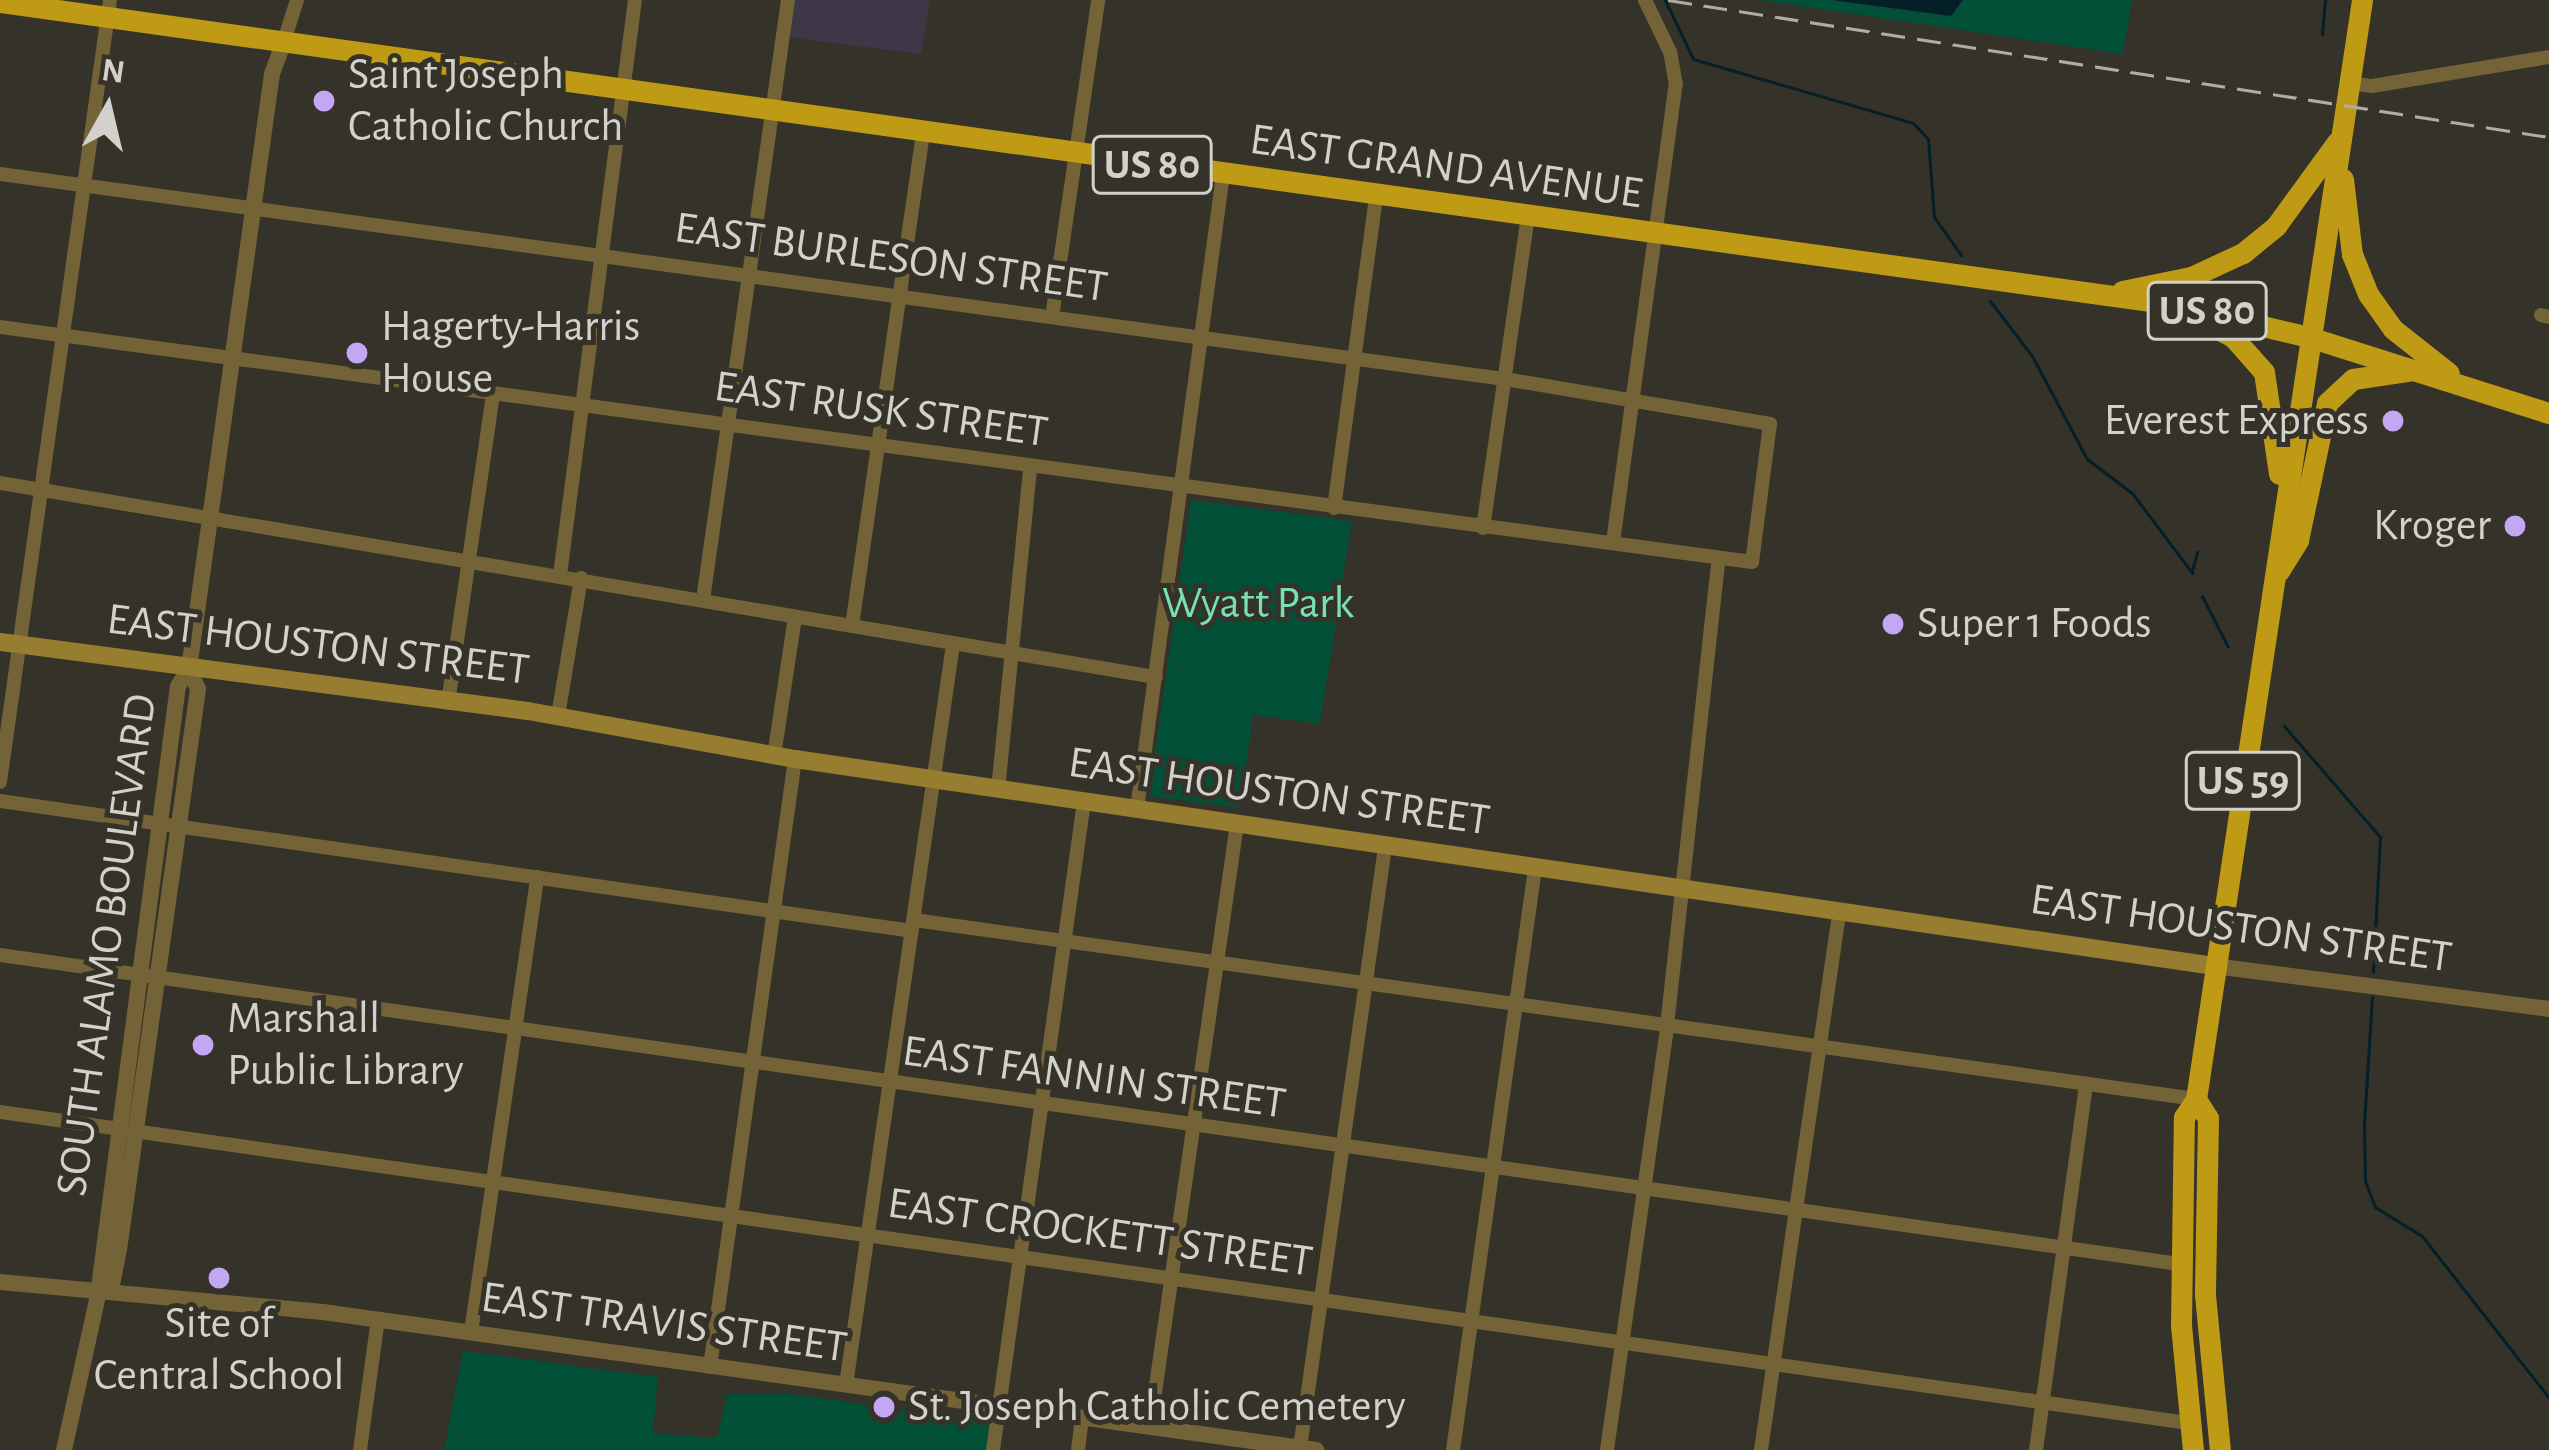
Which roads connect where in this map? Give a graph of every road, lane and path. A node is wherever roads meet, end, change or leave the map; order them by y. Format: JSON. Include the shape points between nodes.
{"nodes":[{"id":1,"x":297,"y":0,"type":"edge"},
{"id":2,"x":635,"y":0,"type":"edge"},
{"id":3,"x":788,"y":0,"type":"edge"},
{"id":4,"x":1098,"y":0,"type":"edge"},
{"id":5,"x":1645,"y":0,"type":"edge"},
{"id":6,"x":2362,"y":0,"type":"edge"},
{"id":7,"x":0,"y":2,"type":"edge"},
{"id":8,"x":109,"y":9,"type":"edge"},
{"id":9,"x":283,"y":44,"type":"junction"},
{"id":10,"x":2549,"y":57,"type":"edge"},
{"id":11,"x":2350,"y":82,"type":"junction"},
{"id":12,"x":621,"y":92,"type":"junction"},
{"id":13,"x":772,"y":113,"type":"junction"},
{"id":14,"x":923,"y":134,"type":"junction"},
{"id":15,"x":2341,"y":137,"type":"junction"},
{"id":16,"x":1075,"y":155,"type":"junction"},
{"id":17,"x":0,"y":173,"type":"edge"},
{"id":18,"x":1222,"y":175,"type":"junction"},
{"id":19,"x":83,"y":185,"type":"junction"},
{"id":20,"x":1376,"y":197,"type":"junction"},
{"id":21,"x":253,"y":208,"type":"junction"},
{"id":22,"x":1528,"y":217,"type":"junction"},
{"id":23,"x":1654,"y":235,"type":"junction"},
{"id":24,"x":597,"y":254,"type":"junction"},
{"id":25,"x":749,"y":274,"type":"junction"},
{"id":26,"x":2103,"y":295,"type":"junction"},
{"id":27,"x":899,"y":297,"type":"junction"},
{"id":28,"x":2165,"y":303,"type":"junction"},
{"id":29,"x":1052,"y":317,"type":"junction"},
{"id":30,"x":0,"y":327,"type":"edge"},
{"id":31,"x":62,"y":336,"type":"junction"},
{"id":32,"x":1204,"y":337,"type":"junction"},
{"id":33,"x":2309,"y":337,"type":"junction"},
{"id":34,"x":232,"y":359,"type":"junction"},
{"id":35,"x":1354,"y":360,"type":"junction"},
{"id":36,"x":2420,"y":369,"type":"junction"},
{"id":37,"x":1505,"y":380,"type":"junction"},
{"id":38,"x":2466,"y":386,"type":"junction"},
{"id":39,"x":494,"y":393,"type":"junction"},
{"id":40,"x":1631,"y":398,"type":"junction"},
{"id":41,"x":578,"y":405,"type":"junction"},
{"id":42,"x":2549,"y":413,"type":"edge"},
{"id":43,"x":726,"y":424,"type":"junction"},
{"id":44,"x":878,"y":445,"type":"junction"},
{"id":45,"x":1030,"y":467,"type":"junction"},
{"id":46,"x":0,"y":484,"type":"edge"},
{"id":47,"x":40,"y":489,"type":"junction"},
{"id":48,"x":1184,"y":489,"type":"junction"},
{"id":49,"x":1334,"y":508,"type":"junction"},
{"id":50,"x":209,"y":513,"type":"junction"},
{"id":51,"x":2282,"y":517,"type":"junction"},
{"id":52,"x":1483,"y":528,"type":"junction"},
{"id":53,"x":1613,"y":542,"type":"junction"},
{"id":54,"x":1719,"y":557,"type":"junction"},
{"id":55,"x":472,"y":559,"type":"junction"},
{"id":56,"x":1753,"y":562,"type":"joint"},
{"id":57,"x":560,"y":575,"type":"junction"},
{"id":58,"x":581,"y":578,"type":"junction"},
{"id":59,"x":2272,"y":581,"type":"junction"},
{"id":60,"x":703,"y":600,"type":"junction"},
{"id":61,"x":795,"y":616,"type":"junction"},
{"id":62,"x":852,"y":626,"type":"junction"},
{"id":63,"x":9,"y":644,"type":"edge"},
{"id":64,"x":953,"y":644,"type":"junction"},
{"id":65,"x":1016,"y":654,"type":"junction"},
{"id":66,"x":189,"y":669,"type":"junction"},
{"id":67,"x":1156,"y":676,"type":"junction"},
{"id":68,"x":448,"y":703,"type":"junction"},
{"id":69,"x":558,"y":716,"type":"junction"},
{"id":70,"x":774,"y":756,"type":"junction"},
{"id":71,"x":795,"y":760,"type":"junction"},
{"id":72,"x":934,"y":780,"type":"junction"},
{"id":73,"x":0,"y":782,"type":"edge"},
{"id":74,"x":998,"y":790,"type":"junction"},
{"id":75,"x":0,"y":801,"type":"edge"},
{"id":76,"x":1084,"y":802,"type":"junction"},
{"id":77,"x":1137,"y":809,"type":"junction"},
{"id":78,"x":1237,"y":824,"type":"junction"},
{"id":79,"x":170,"y":825,"type":"junction"},
{"id":80,"x":1385,"y":847,"type":"junction"},
{"id":81,"x":1535,"y":869,"type":"junction"},
{"id":82,"x":538,"y":878,"type":"junction"},
{"id":83,"x":1681,"y":891,"type":"junction"},
{"id":84,"x":774,"y":911,"type":"junction"},
{"id":85,"x":1839,"y":914,"type":"junction"},
{"id":86,"x":913,"y":926,"type":"junction"},
{"id":87,"x":1065,"y":939,"type":"junction"},
{"id":88,"x":0,"y":956,"type":"edge"},
{"id":89,"x":1217,"y":959,"type":"junction"},
{"id":90,"x":2214,"y":966,"type":"junction"},
{"id":91,"x":138,"y":975,"type":"junction"},
{"id":92,"x":158,"y":978,"type":"junction"},
{"id":93,"x":1366,"y":980,"type":"junction"},
{"id":94,"x":1516,"y":1003,"type":"junction"},
{"id":95,"x":2549,"y":1009,"type":"edge"},
{"id":96,"x":1667,"y":1026,"type":"junction"},
{"id":97,"x":515,"y":1031,"type":"junction"},
{"id":98,"x":1820,"y":1048,"type":"junction"},
{"id":99,"x":752,"y":1067,"type":"junction"},
{"id":100,"x":2086,"y":1083,"type":"junction"},
{"id":101,"x":890,"y":1086,"type":"junction"},
{"id":102,"x":2196,"y":1099,"type":"junction"},
{"id":103,"x":1041,"y":1107,"type":"junction"},
{"id":104,"x":0,"y":1112,"type":"edge"},
{"id":105,"x":116,"y":1128,"type":"junction"},
{"id":106,"x":1193,"y":1128,"type":"junction"},
{"id":107,"x":136,"y":1131,"type":"junction"},
{"id":108,"x":1342,"y":1149,"type":"junction"},
{"id":109,"x":1493,"y":1170,"type":"junction"},
{"id":110,"x":493,"y":1182,"type":"junction"},
{"id":111,"x":1645,"y":1192,"type":"junction"},
{"id":112,"x":1795,"y":1213,"type":"junction"},
{"id":113,"x":731,"y":1218,"type":"junction"},
{"id":114,"x":868,"y":1236,"type":"junction"},
{"id":115,"x":2063,"y":1251,"type":"junction"},
{"id":116,"x":1020,"y":1257,"type":"junction"},
{"id":117,"x":2180,"y":1264,"type":"junction"},
{"id":118,"x":1171,"y":1279,"type":"junction"},
{"id":119,"x":0,"y":1282,"type":"edge"},
{"id":120,"x":98,"y":1295,"type":"junction"},
{"id":121,"x":1321,"y":1300,"type":"junction"},
{"id":122,"x":378,"y":1319,"type":"junction"},
{"id":123,"x":1472,"y":1322,"type":"junction"},
{"id":124,"x":471,"y":1332,"type":"junction"},
{"id":125,"x":1622,"y":1343,"type":"junction"},
{"id":126,"x":1773,"y":1365,"type":"junction"},
{"id":127,"x":710,"y":1367,"type":"junction"},
{"id":128,"x":846,"y":1385,"type":"junction"},
{"id":129,"x":2042,"y":1404,"type":"junction"},
{"id":130,"x":998,"y":1408,"type":"junction"},
{"id":131,"x":1082,"y":1418,"type":"junction"},
{"id":132,"x":2189,"y":1423,"type":"junction"},
{"id":133,"x":1150,"y":1426,"type":"junction"},
{"id":134,"x":1308,"y":1449,"type":"edge"},
{"id":135,"x":64,"y":1450,"type":"edge"},
{"id":136,"x":360,"y":1450,"type":"edge"},
{"id":137,"x":993,"y":1450,"type":"edge"},
{"id":138,"x":1078,"y":1450,"type":"edge"},
{"id":139,"x":1454,"y":1450,"type":"edge"},
{"id":140,"x":1607,"y":1450,"type":"edge"},
{"id":141,"x":1761,"y":1450,"type":"edge"},
{"id":142,"x":2036,"y":1450,"type":"edge"},
{"id":143,"x":2193,"y":1450,"type":"edge"},
{"id":144,"x":2220,"y":1450,"type":"edge"}],
"edges":[{"from":1,"to":9,"type":"street"},
{"from":2,"to":12,"type":"street"},
{"from":3,"to":13,"type":"street"},
{"from":4,"to":16,"type":"street"},
{"from":5,"to":23,"type":"street","via":[[1676,74]]},
{"from":6,"to":11,"type":"highway","number":"US 59"},
{"from":7,"to":8,"type":"highway","name":"EAST GRAND AVENUE","number":"US 80"},
{"from":8,"to":9,"type":"highway","name":"EAST GRAND AVENUE","number":"US 80"},
{"from":8,"to":19,"type":"street"},
{"from":9,"to":12,"type":"highway","name":"EAST GRAND AVENUE","number":"US 80"},
{"from":9,"to":21,"type":"street","name":"SOUTH ALAMO BOULEVARD"},
{"from":10,"to":11,"type":"street","via":[[2372,86]]},
{"from":11,"to":15,"type":"highway","number":"US 59"},
{"from":12,"to":13,"type":"highway","name":"EAST GRAND AVENUE","number":"US 80"},
{"from":12,"to":24,"type":"street"},
{"from":13,"to":14,"type":"highway","name":"EAST GRAND AVENUE","number":"US 80"},
{"from":13,"to":25,"type":"street"},
{"from":14,"to":16,"type":"highway","name":"EAST GRAND AVENUE","number":"US 80"},
{"from":14,"to":27,"type":"street"},
{"from":15,"to":26,"type":"highway","via":[[2276,226],[2243,253],[2191,277]]},
{"from":15,"to":33,"type":"highway","number":"US 59"},
{"from":15,"to":38,"type":"highway","via":[[2345,216],[2361,282],[2393,328]]},
{"from":16,"to":18,"type":"highway","name":"EAST GRAND AVENUE","number":"US 80"},
{"from":16,"to":29,"type":"street"},
{"from":17,"to":19,"type":"street","name":"EAST BURLESON STREET"},
{"from":18,"to":20,"type":"highway","name":"EAST GRAND AVENUE","number":"US 80"},
{"from":18,"to":32,"type":"street"},
{"from":19,"to":21,"type":"street","name":"EAST BURLESON STREET"},
{"from":19,"to":31,"type":"street"},
{"from":20,"to":22,"type":"highway","name":"EAST GRAND AVENUE","number":"US 80"},
{"from":20,"to":35,"type":"street"},
{"from":21,"to":24,"type":"street","name":"EAST BURLESON STREET"},
{"from":21,"to":34,"type":"street","name":"SOUTH ALAMO BOULEVARD"},
{"from":22,"to":23,"type":"highway","name":"EAST GRAND AVENUE","number":"US 80"},
{"from":22,"to":37,"type":"street"},
{"from":23,"to":26,"type":"highway","name":"EAST GRAND AVENUE","number":"US 80"},
{"from":23,"to":40,"type":"street"},
{"from":24,"to":25,"type":"street","name":"EAST BURLESON STREET"},
{"from":24,"to":41,"type":"street"},
{"from":25,"to":27,"type":"street","name":"EAST BURLESON STREET"},
{"from":25,"to":43,"type":"street"},
{"from":26,"to":28,"type":"highway","name":"EAST GRAND AVENUE","number":"US 80"},
{"from":27,"to":29,"type":"street","name":"EAST BURLESON STREET"},
{"from":27,"to":44,"type":"street"},
{"from":28,"to":33,"type":"highway","name":"EAST GRAND AVENUE","number":"US 80"},
{"from":28,"to":51,"type":"highway","via":[[2233,337],[2264,372]]},
{"from":29,"to":32,"type":"street","name":"EAST BURLESON STREET"},
{"from":30,"to":31,"type":"street","name":"EAST RUSK STREET"},
{"from":31,"to":34,"type":"street","name":"EAST RUSK STREET"},
{"from":31,"to":47,"type":"street"},
{"from":32,"to":35,"type":"street","name":"EAST BURLESON STREET"},
{"from":32,"to":48,"type":"street"},
{"from":33,"to":36,"type":"highway","number":"US 80"},
{"from":33,"to":51,"type":"highway","number":"US 59"},
{"from":34,"to":39,"type":"street","name":"EAST RUSK STREET"},
{"from":34,"to":50,"type":"street","name":"SOUTH ALAMO BOULEVARD"},
{"from":35,"to":37,"type":"street","name":"EAST BURLESON STREET"},
{"from":35,"to":49,"type":"street"},
{"from":36,"to":38,"type":"highway","number":"US 80"},
{"from":36,"to":59,"type":"highway","via":[[2353,380],[2327,403],[2298,540]]},
{"from":37,"to":40,"type":"street","name":"EAST BURLESON STREET"},
{"from":37,"to":52,"type":"street"},
{"from":38,"to":42,"type":"highway","number":"US 80"},
{"from":39,"to":41,"type":"street","name":"EAST RUSK STREET"},
{"from":39,"to":55,"type":"street"},
{"from":40,"to":53,"type":"street"},
{"from":40,"to":56,"type":"street","name":"EAST BURLESON STREET","via":[[1770,424]]},
{"from":41,"to":43,"type":"street","name":"EAST RUSK STREET"},
{"from":41,"to":57,"type":"street"},
{"from":43,"to":44,"type":"street","name":"EAST RUSK STREET"},
{"from":43,"to":60,"type":"street"},
{"from":44,"to":45,"type":"street","name":"EAST RUSK STREET"},
{"from":44,"to":62,"type":"street"},
{"from":45,"to":48,"type":"street","name":"EAST RUSK STREET"},
{"from":45,"to":65,"type":"street"},
{"from":46,"to":47,"type":"street"},
{"from":47,"to":50,"type":"street"},
{"from":47,"to":63,"type":"street"},
{"from":48,"to":49,"type":"street","name":"EAST RUSK STREET"},
{"from":48,"to":67,"type":"street"},
{"from":49,"to":52,"type":"street","name":"EAST RUSK STREET"},
{"from":50,"to":55,"type":"street"},
{"from":50,"to":66,"type":"street","name":"SOUTH ALAMO BOULEVARD"},
{"from":51,"to":59,"type":"highway","number":"US 59"},
{"from":52,"to":53,"type":"street","name":"EAST RUSK STREET"},
{"from":53,"to":54,"type":"street","name":"EAST RUSK STREET"},
{"from":54,"to":56,"type":"street","name":"EAST RUSK STREET"},
{"from":54,"to":83,"type":"street"},
{"from":55,"to":57,"type":"street"},
{"from":55,"to":68,"type":"street"},
{"from":57,"to":58,"type":"street"},
{"from":58,"to":60,"type":"street"},
{"from":58,"to":69,"type":"street"},
{"from":59,"to":90,"type":"highway","number":"US 59"},
{"from":60,"to":61,"type":"street"},
{"from":61,"to":62,"type":"street"},
{"from":61,"to":70,"type":"street"},
{"from":62,"to":64,"type":"street"},
{"from":63,"to":66,"type":"main road","name":"EAST HOUSTON STREET"},
{"from":63,"to":73,"type":"street"},
{"from":64,"to":65,"type":"street"},
{"from":64,"to":72,"type":"street"},
{"from":65,"to":67,"type":"street"},
{"from":65,"to":74,"type":"street"},
{"from":66,"to":68,"type":"main road","name":"EAST HOUSTON STREET"},
{"from":66,"to":79,"type":"street","name":"SOUTH ALAMO BOULEVARD","via":[[178,686]]},
{"from":67,"to":77,"type":"street"},
{"from":68,"to":69,"type":"main road","name":"EAST HOUSTON STREET"},
{"from":69,"to":70,"type":"main road","name":"EAST HOUSTON STREET"},
{"from":70,"to":71,"type":"main road","name":"EAST HOUSTON STREET"},
{"from":71,"to":72,"type":"main road","name":"EAST HOUSTON STREET"},
{"from":71,"to":84,"type":"street"},
{"from":72,"to":74,"type":"main road","name":"EAST HOUSTON STREET"},
{"from":72,"to":86,"type":"street"},
{"from":74,"to":76,"type":"main road","name":"EAST HOUSTON STREET"},
{"from":75,"to":79,"type":"street"},
{"from":76,"to":77,"type":"main road","name":"EAST HOUSTON STREET"},
{"from":76,"to":87,"type":"street"},
{"from":77,"to":78,"type":"main road","name":"EAST HOUSTON STREET"},
{"from":78,"to":80,"type":"main road","name":"EAST HOUSTON STREET"},
{"from":78,"to":89,"type":"street"},
{"from":79,"to":82,"type":"street"},
{"from":79,"to":91,"type":"street","name":"SOUTH ALAMO BOULEVARD"},
{"from":79,"to":92,"type":"street","name":"SOUTH ALAMO BOULEVARD"},
{"from":80,"to":81,"type":"main road","name":"EAST HOUSTON STREET"},
{"from":80,"to":93,"type":"street"},
{"from":81,"to":83,"type":"main road","name":"EAST HOUSTON STREET"},
{"from":81,"to":94,"type":"street"},
{"from":82,"to":84,"type":"street"},
{"from":82,"to":97,"type":"street"},
{"from":83,"to":85,"type":"main road","name":"EAST HOUSTON STREET"},
{"from":83,"to":96,"type":"street"},
{"from":84,"to":86,"type":"street"},
{"from":84,"to":99,"type":"street"},
{"from":85,"to":90,"type":"main road","name":"EAST HOUSTON STREET"},
{"from":85,"to":98,"type":"street"},
{"from":86,"to":87,"type":"street"},
{"from":86,"to":101,"type":"street"},
{"from":87,"to":89,"type":"street"},
{"from":87,"to":103,"type":"street"},
{"from":88,"to":91,"type":"street","name":"EAST FANNIN STREET"},
{"from":89,"to":93,"type":"street"},
{"from":89,"to":106,"type":"street"},
{"from":90,"to":95,"type":"street","name":"EAST HOUSTON STREET"},
{"from":90,"to":102,"type":"highway","number":"US 59"},
{"from":91,"to":92,"type":"street","name":"EAST FANNIN STREET"},
{"from":91,"to":105,"type":"street","name":"SOUTH ALAMO BOULEVARD"},
{"from":92,"to":97,"type":"street","name":"EAST FANNIN STREET"},
{"from":92,"to":107,"type":"street","name":"SOUTH ALAMO BOULEVARD"},
{"from":93,"to":94,"type":"street"},
{"from":93,"to":108,"type":"street"},
{"from":94,"to":96,"type":"street"},
{"from":94,"to":109,"type":"street"},
{"from":96,"to":98,"type":"street"},
{"from":96,"to":111,"type":"street"},
{"from":97,"to":99,"type":"street","name":"EAST FANNIN STREET"},
{"from":97,"to":110,"type":"street"},
{"from":98,"to":100,"type":"street"},
{"from":98,"to":112,"type":"street"},
{"from":99,"to":101,"type":"street","name":"EAST FANNIN STREET"},
{"from":99,"to":113,"type":"street"},
{"from":100,"to":102,"type":"street"},
{"from":100,"to":115,"type":"street"},
{"from":101,"to":103,"type":"street","name":"EAST FANNIN STREET"},
{"from":101,"to":114,"type":"street"},
{"from":102,"to":117,"type":"highway","number":"US 59","via":[[2184,1117]]},
{"from":102,"to":144,"type":"highway","number":"US 59","via":[[2208,1118],[2211,1383]]},
{"from":103,"to":106,"type":"street","name":"EAST FANNIN STREET"},
{"from":103,"to":116,"type":"street"},
{"from":104,"to":105,"type":"street","name":"EAST CROCKETT STREET"},
{"from":105,"to":107,"type":"street","name":"EAST CROCKETT STREET"},
{"from":105,"to":120,"type":"street","name":"SOUTH ALAMO BOULEVARD"},
{"from":106,"to":108,"type":"street","name":"EAST FANNIN STREET"},
{"from":106,"to":118,"type":"street"},
{"from":107,"to":110,"type":"street","name":"EAST CROCKETT STREET"},
{"from":107,"to":120,"type":"street","name":"SOUTH ALAMO BOULEVARD","via":[[113,1280]]},
{"from":108,"to":109,"type":"street","name":"EAST FANNIN STREET"},
{"from":108,"to":121,"type":"street"},
{"from":109,"to":111,"type":"street","name":"EAST FANNIN STREET"},
{"from":109,"to":123,"type":"street"},
{"from":110,"to":113,"type":"street","name":"EAST CROCKETT STREET"},
{"from":110,"to":124,"type":"street"},
{"from":111,"to":112,"type":"street","name":"EAST FANNIN STREET"},
{"from":111,"to":125,"type":"street"},
{"from":112,"to":115,"type":"street","name":"EAST FANNIN STREET"},
{"from":112,"to":126,"type":"street"},
{"from":113,"to":114,"type":"street","name":"EAST CROCKETT STREET"},
{"from":113,"to":127,"type":"street"},
{"from":114,"to":116,"type":"street","name":"EAST CROCKETT STREET"},
{"from":114,"to":128,"type":"street"},
{"from":115,"to":117,"type":"street","name":"EAST FANNIN STREET"},
{"from":115,"to":129,"type":"street"},
{"from":116,"to":118,"type":"street","name":"EAST CROCKETT STREET"},
{"from":116,"to":130,"type":"street"},
{"from":117,"to":132,"type":"highway","number":"US 59"},
{"from":118,"to":121,"type":"street","name":"EAST CROCKETT STREET"},
{"from":118,"to":133,"type":"street"},
{"from":119,"to":120,"type":"street","name":"EAST TRAVIS STREET"},
{"from":120,"to":122,"type":"street","name":"EAST TRAVIS STREET"},
{"from":120,"to":135,"type":"street","name":"SOUTH ALAMO BOULEVARD"},
{"from":121,"to":123,"type":"street","name":"EAST CROCKETT STREET"},
{"from":121,"to":134,"type":"street"},
{"from":122,"to":124,"type":"street","name":"EAST TRAVIS STREET"},
{"from":122,"to":136,"type":"street"},
{"from":123,"to":125,"type":"street","name":"EAST CROCKETT STREET"},
{"from":123,"to":139,"type":"street"},
{"from":124,"to":127,"type":"street","name":"EAST TRAVIS STREET"},
{"from":125,"to":126,"type":"street","name":"EAST CROCKETT STREET"},
{"from":125,"to":140,"type":"street"},
{"from":126,"to":129,"type":"street","name":"EAST CROCKETT STREET"},
{"from":126,"to":141,"type":"street"},
{"from":127,"to":128,"type":"street","name":"EAST TRAVIS STREET"},
{"from":128,"to":130,"type":"street","name":"EAST TRAVIS STREET"},
{"from":129,"to":132,"type":"street","name":"EAST CROCKETT STREET"},
{"from":129,"to":142,"type":"street"},
{"from":130,"to":131,"type":"street","name":"EAST TRAVIS STREET"},
{"from":130,"to":137,"type":"street"},
{"from":131,"to":133,"type":"street","name":"EAST TRAVIS STREET"},
{"from":131,"to":138,"type":"street"},
{"from":132,"to":143,"type":"highway","number":"US 59"},
{"from":133,"to":134,"type":"street","name":"EAST TRAVIS STREET"}]}
